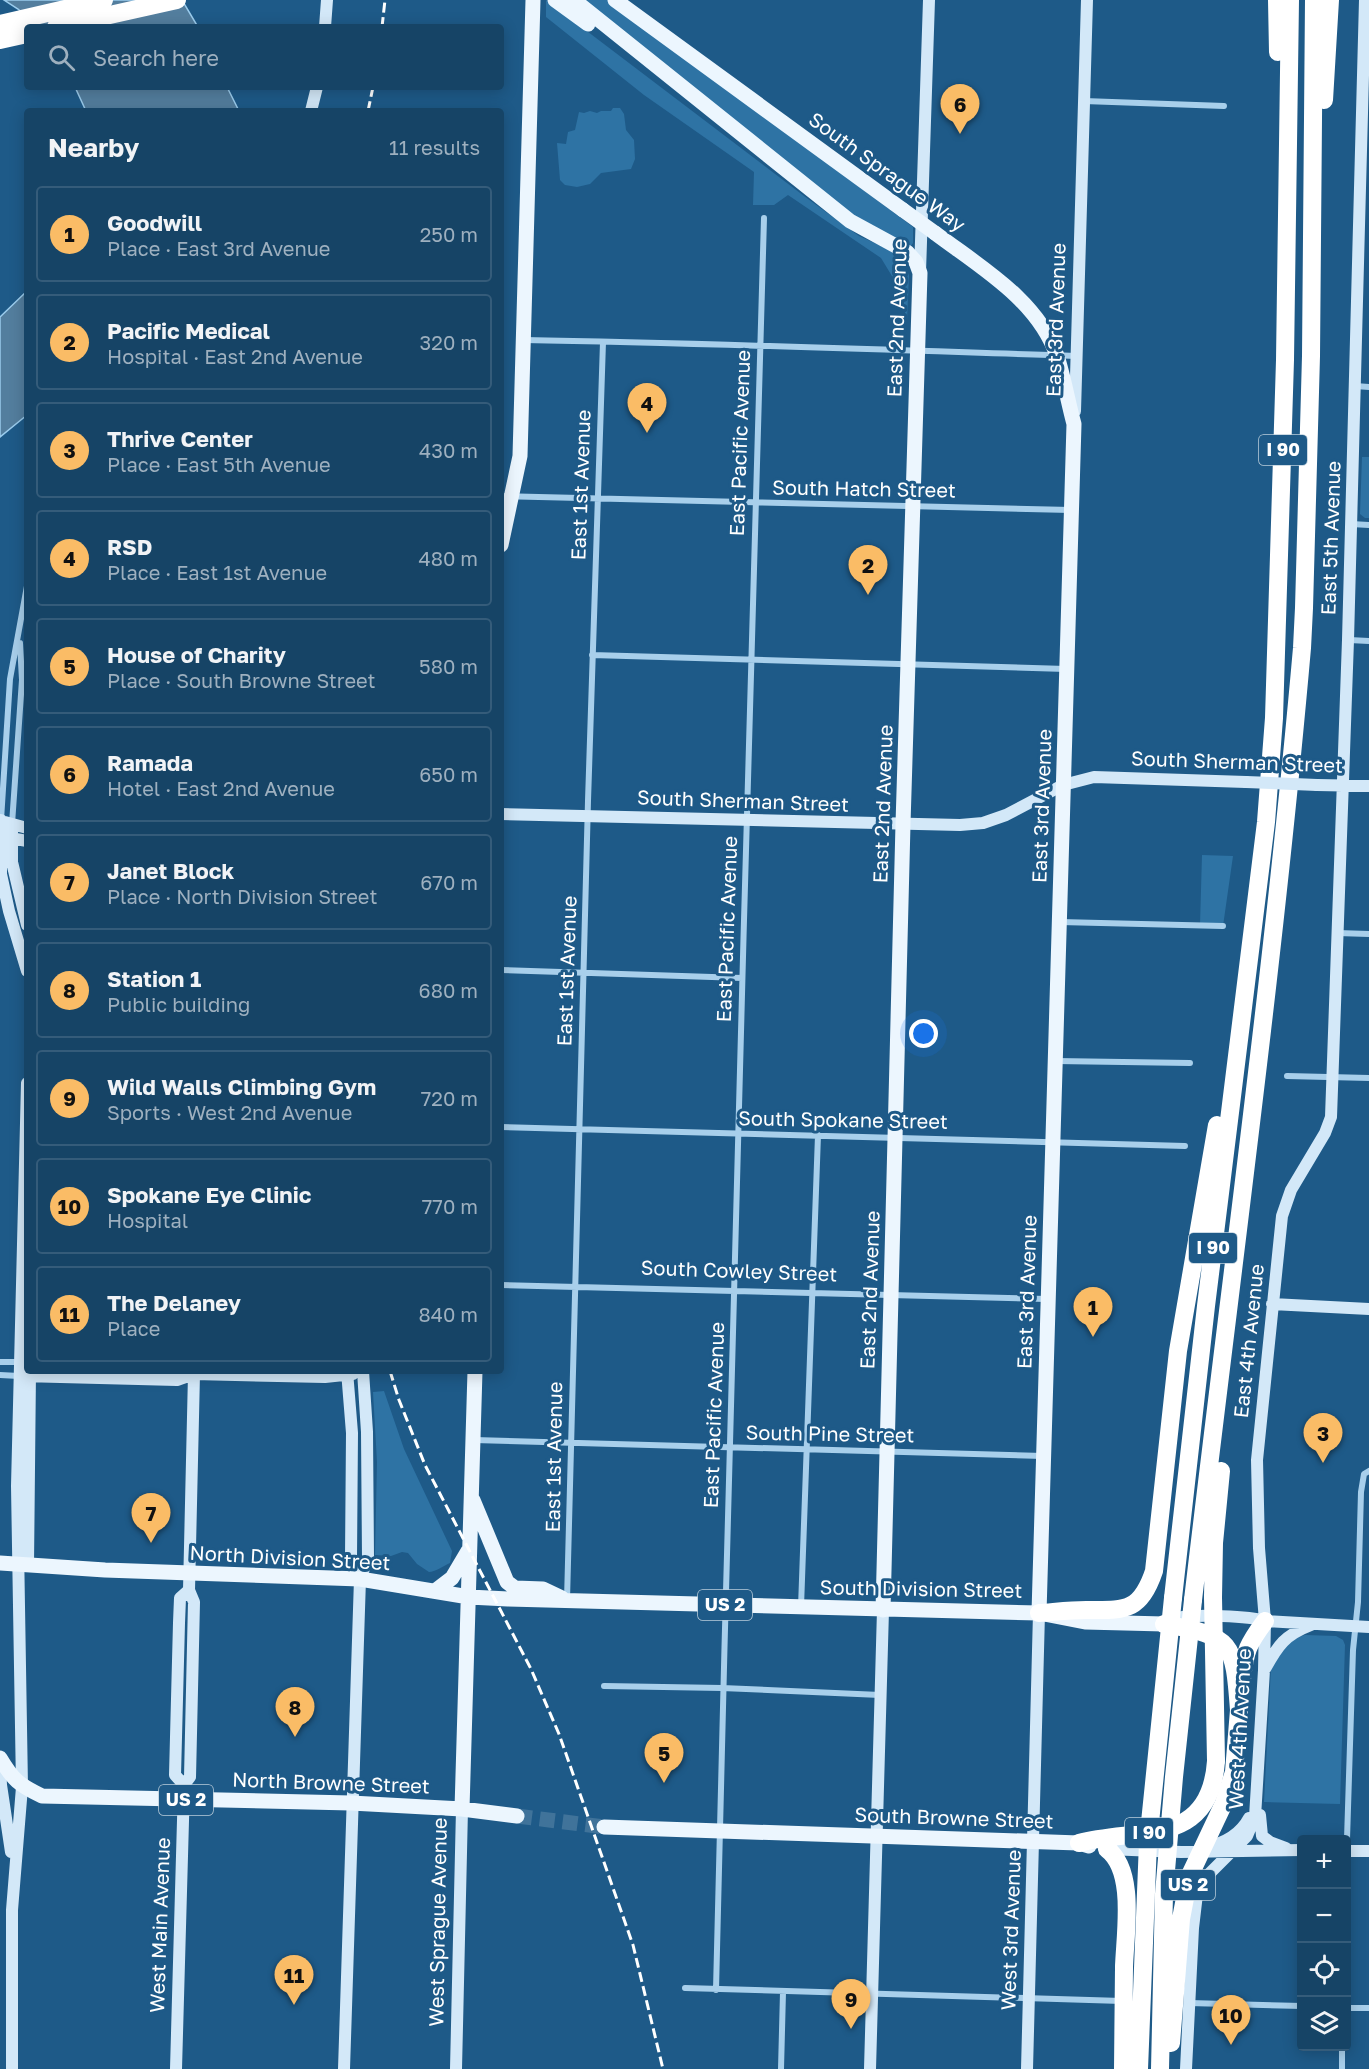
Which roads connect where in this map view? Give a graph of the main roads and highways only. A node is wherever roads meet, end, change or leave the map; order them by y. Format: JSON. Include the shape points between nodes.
{"nodes":[{"id":1,"x":104,"y":0,"type":"edge"},
{"id":2,"x":177,"y":0,"type":"edge"},
{"id":3,"x":533,"y":0,"type":"edge"},
{"id":4,"x":555,"y":0,"type":"edge"},
{"id":5,"x":574,"y":0,"type":"edge"},
{"id":6,"x":615,"y":0,"type":"edge"},
{"id":7,"x":1276,"y":0,"type":"edge"},
{"id":8,"x":1290,"y":0,"type":"edge"},
{"id":9,"x":1314,"y":0,"type":"edge"},
{"id":10,"x":1330,"y":0,"type":"edge"},
{"id":11,"x":0,"y":24,"type":"edge"},
{"id":12,"x":69,"y":24,"type":"edge"},
{"id":13,"x":24,"y":35,"type":"edge"},
{"id":14,"x":0,"y":40,"type":"edge"},
{"id":15,"x":633,"y":47,"type":"junction"},
{"id":16,"x":1311,"y":357,"type":"junction"},
{"id":17,"x":1285,"y":360,"type":"junction"},
{"id":18,"x":1074,"y":424,"type":"joint"},
{"id":19,"x":507,"y":496,"type":"edge"},
{"id":20,"x":504,"y":520,"type":"edge"},
{"id":21,"x":1256,"y":899,"type":"junction"},
{"id":22,"x":1237,"y":1254,"type":"junction"},
{"id":23,"x":475,"y":1374,"type":"edge"},
{"id":24,"x":471,"y":1495,"type":"junction"},
{"id":25,"x":470,"y":1546,"type":"junction"},
{"id":26,"x":0,"y":1563,"type":"edge"},
{"id":27,"x":435,"y":1591,"type":"junction"},
{"id":28,"x":469,"y":1597,"type":"junction"},
{"id":29,"x":567,"y":1601,"type":"junction"},
{"id":30,"x":882,"y":1610,"type":"junction"},
{"id":31,"x":1039,"y":1613,"type":"junction"},
{"id":32,"x":1265,"y":1621,"type":"road end"},
{"id":33,"x":1164,"y":1624,"type":"joint"},
{"id":34,"x":1239,"y":1710,"type":"junction"},
{"id":35,"x":0,"y":1758,"type":"edge"},
{"id":36,"x":462,"y":1809,"type":"junction"},
{"id":37,"x":517,"y":1816,"type":"tunnel mouth"},
{"id":38,"x":604,"y":1827,"type":"tunnel mouth"},
{"id":39,"x":1079,"y":1843,"type":"junction"},
{"id":40,"x":1107,"y":1849,"type":"joint"},
{"id":41,"x":1123,"y":2069,"type":"edge"},
{"id":42,"x":1139,"y":2069,"type":"edge"},
{"id":43,"x":1160,"y":2069,"type":"edge"},
{"id":44,"x":1169,"y":2069,"type":"edge"}],
"edges":[{"from":1,"to":11,"type":"highway"},
{"from":2,"to":12,"type":"highway"},
{"from":3,"to":19,"type":"main road","via":[[520,456]]},
{"from":4,"to":15,"type":"main road","via":[[600,32]]},
{"from":5,"to":15,"type":"main road"},
{"from":6,"to":18,"type":"main road","name":"South Sprague Way","bridge":true,"via":[[1018,297],[1036,318],[1057,355]]},
{"from":7,"to":17,"type":"highway"},
{"from":8,"to":17,"type":"highway","number":"I 90"},
{"from":9,"to":16,"type":"highway","number":"I 90"},
{"from":10,"to":16,"type":"highway"},
{"from":13,"to":14,"type":"highway"},
{"from":15,"to":30,"type":"main road","name":"East 2nd Avenue","via":[[850,222],[907,252],[920,273]]},
{"from":16,"to":22,"type":"highway","number":"I 90","via":[[1301,659]]},
{"from":17,"to":21,"type":"highway","number":"I 90","via":[[1274,718]]},
{"from":18,"to":31,"type":"main road","name":"East 3rd Avenue"},
{"from":19,"to":20,"type":"main road"},
{"from":21,"to":31,"type":"highway","via":[[1178,1352],[1154,1571],[1141,1597],[1124,1609]]},
{"from":21,"to":42,"type":"highway","number":"I 90","bridge":true,"via":[[1206,1306],[1148,1842]]},
{"from":22,"to":39,"type":"highway","bridge":true,"via":[[1214,1543],[1213,1782],[1200,1807],[1178,1826]]},
{"from":22,"to":43,"type":"highway","number":"I 90","bridge":true,"via":[[1173,1777],[1165,1882]]},
{"from":23,"to":24,"type":"main road","name":"West Sprague Avenue"},
{"from":24,"to":25,"type":"main road","name":"West Sprague Avenue"},
{"from":24,"to":29,"type":"main road","via":[[507,1582],[515,1587],[543,1589]]},
{"from":25,"to":27,"type":"main road","via":[[455,1575]]},
{"from":25,"to":28,"type":"main road","name":"West Sprague Avenue"},
{"from":26,"to":27,"type":"main road","name":"North Division Street","number":"US 2","via":[[360,1579]]},
{"from":27,"to":28,"type":"main road","name":"North Division Street","number":"US 2"},
{"from":28,"to":29,"type":"main road","name":"South Division Street","number":"US 2"},
{"from":28,"to":36,"type":"main road","name":"West Sprague Avenue"},
{"from":29,"to":30,"type":"main road","name":"South Division Street","number":"US 2"},
{"from":30,"to":31,"type":"main road","name":"South Division Street","number":"US 2"},
{"from":31,"to":33,"type":"main road","name":"South Division Street","number":"US 2","via":[[1085,1622]]},
{"from":32,"to":34,"type":"highway","via":[[1246,1650]]},
{"from":33,"to":34,"type":"highway","number":"US 2","via":[[1207,1633],[1225,1644],[1234,1666]]},
{"from":34,"to":44,"type":"highway","number":"US 2","bridge":true,"via":[[1232,1780],[1190,1875],[1185,1898]]},
{"from":35,"to":36,"type":"main road","name":"North Browne Street","number":"US 2","via":[[22,1787],[42,1796],[183,1792]]},
{"from":36,"to":37,"type":"main road","number":"US 2"},
{"from":38,"to":39,"type":"main road","name":"South Browne Street"},
{"from":39,"to":40,"type":"main road","name":"South Browne Street"},
{"from":40,"to":41,"type":"highway","bridge":true,"via":[[1119,1862],[1127,1883]]}]}
